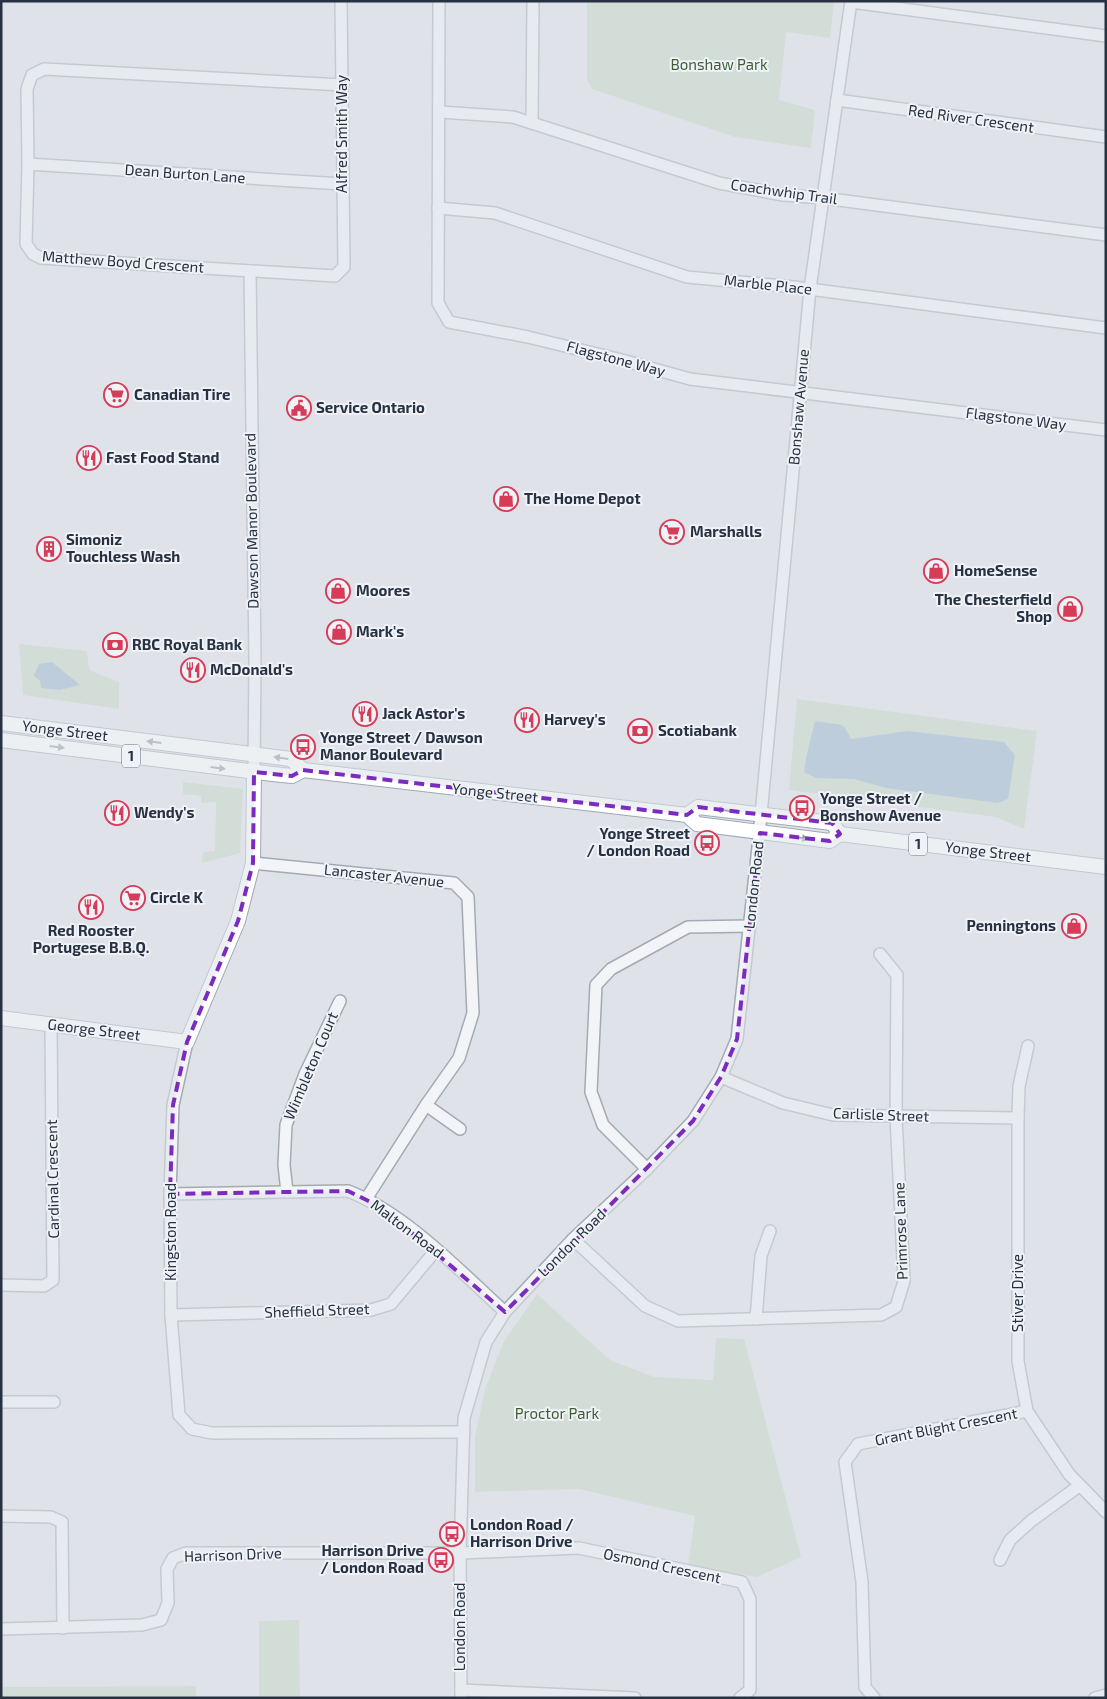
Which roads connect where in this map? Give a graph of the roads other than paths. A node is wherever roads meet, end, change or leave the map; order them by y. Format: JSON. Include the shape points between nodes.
{"nodes":[{"id":1,"x":341,"y":1,"type":"edge"},
{"id":2,"x":439,"y":1,"type":"edge"},
{"id":3,"x":533,"y":1,"type":"edge"},
{"id":4,"x":851,"y":2,"type":"edge"},
{"id":5,"x":1106,"y":36,"type":"edge"},
{"id":6,"x":343,"y":85,"type":"junction"},
{"id":7,"x":837,"y":100,"type":"junction"},
{"id":8,"x":440,"y":112,"type":"junction"},
{"id":9,"x":532,"y":122,"type":"junction"},
{"id":10,"x":1106,"y":138,"type":"edge"},
{"id":11,"x":28,"y":164,"type":"junction"},
{"id":12,"x":342,"y":184,"type":"junction"},
{"id":13,"x":823,"y":198,"type":"junction"},
{"id":14,"x":438,"y":208,"type":"junction"},
{"id":15,"x":1106,"y":235,"type":"edge"},
{"id":16,"x":344,"y":267,"type":"joint"},
{"id":17,"x":250,"y":271,"type":"junction"},
{"id":18,"x":810,"y":289,"type":"junction"},
{"id":19,"x":1106,"y":328,"type":"edge"},
{"id":20,"x":800,"y":393,"type":"junction"},
{"id":21,"x":1106,"y":430,"type":"edge"},
{"id":22,"x":1,"y":723,"type":"edge"},
{"id":23,"x":1,"y":740,"type":"edge"},
{"id":24,"x":254,"y":754,"type":"junction"},
{"id":25,"x":303,"y":770,"type":"junction"},
{"id":26,"x":254,"y":772,"type":"junction"},
{"id":27,"x":761,"y":814,"type":"junction"},
{"id":28,"x":686,"y":815,"type":"junction"},
{"id":29,"x":760,"y":833,"type":"junction"},
{"id":30,"x":840,"y":834,"type":"junction"},
{"id":31,"x":253,"y":863,"type":"junction"},
{"id":32,"x":1106,"y":867,"type":"edge"},
{"id":33,"x":750,"y":926,"type":"junction"},
{"id":34,"x":880,"y":954,"type":"dead end"},
{"id":35,"x":340,"y":1000,"type":"dead end"},
{"id":36,"x":1,"y":1018,"type":"edge"},
{"id":37,"x":51,"y":1024,"type":"junction"},
{"id":38,"x":187,"y":1042,"type":"junction"},
{"id":39,"x":1028,"y":1046,"type":"dead end"},
{"id":40,"x":721,"y":1077,"type":"junction"},
{"id":41,"x":426,"y":1105,"type":"junction"},
{"id":42,"x":896,"y":1116,"type":"junction"},
{"id":43,"x":1018,"y":1118,"type":"junction"},
{"id":44,"x":460,"y":1129,"type":"dead end"},
{"id":45,"x":647,"y":1169,"type":"junction"},
{"id":46,"x":287,"y":1192,"type":"junction"},
{"id":47,"x":170,"y":1194,"type":"junction"},
{"id":48,"x":366,"y":1199,"type":"junction"},
{"id":49,"x":770,"y":1231,"type":"dead end"},
{"id":50,"x":573,"y":1240,"type":"junction"},
{"id":51,"x":436,"y":1250,"type":"junction"},
{"id":52,"x":1,"y":1284,"type":"edge"},
{"id":53,"x":505,"y":1312,"type":"junction"},
{"id":54,"x":171,"y":1315,"type":"junction"},
{"id":55,"x":756,"y":1319,"type":"junction"},
{"id":56,"x":1,"y":1402,"type":"edge"},
{"id":57,"x":54,"y":1402,"type":"dead end"},
{"id":58,"x":1027,"y":1411,"type":"junction"},
{"id":59,"x":464,"y":1432,"type":"junction"},
{"id":60,"x":1079,"y":1486,"type":"junction"},
{"id":61,"x":1106,"y":1512,"type":"edge"},
{"id":62,"x":1,"y":1516,"type":"edge"},
{"id":63,"x":460,"y":1553,"type":"junction"},
{"id":64,"x":1000,"y":1560,"type":"dead end"},
{"id":65,"x":63,"y":1628,"type":"junction"},
{"id":66,"x":1,"y":1629,"type":"edge"},
{"id":67,"x":461,"y":1694,"type":"edge"},
{"id":68,"x":1106,"y":1694,"type":"edge"},
{"id":69,"x":635,"y":1698,"type":"edge"},
{"id":70,"x":740,"y":1698,"type":"edge"},
{"id":71,"x":874,"y":1698,"type":"edge"},
{"id":72,"x":1095,"y":1698,"type":"edge"}],
"edges":[{"from":1,"to":6,"type":"street","name":"Alfred Smith Way"},
{"from":2,"to":8,"type":"street","name":"Flagstone Way"},
{"from":3,"to":9,"type":"street"},
{"from":4,"to":5,"type":"street"},
{"from":4,"to":7,"type":"street","name":"Bonshaw Avenue"},
{"from":6,"to":11,"type":"street","name":"Matthew Boyd Crescent","via":[[44,69],[32,75],[27,89]]},
{"from":6,"to":12,"type":"street","name":"Alfred Smith Way"},
{"from":7,"to":10,"type":"street","name":"Red River Crescent"},
{"from":7,"to":13,"type":"street","name":"Bonshaw Avenue"},
{"from":8,"to":9,"type":"street","name":"Coachwhip Trail","via":[[513,117]]},
{"from":8,"to":14,"type":"street","name":"Flagstone Way"},
{"from":9,"to":13,"type":"street","name":"Coachwhip Trail","via":[[719,183],[783,195]]},
{"from":11,"to":12,"type":"street","name":"Dean Burton Lane"},
{"from":11,"to":17,"type":"street","name":"Matthew Boyd Crescent","via":[[26,244],[33,254],[41,258]]},
{"from":12,"to":16,"type":"street","name":"Alfred Smith Way"},
{"from":13,"to":15,"type":"street","name":"Coachwhip Trail"},
{"from":13,"to":18,"type":"street","name":"Bonshaw Avenue"},
{"from":14,"to":18,"type":"street","name":"Marble Place","via":[[494,213],[687,276]]},
{"from":14,"to":20,"type":"street","name":"Flagstone Way","via":[[438,303],[449,322],[528,337],[690,379]]},
{"from":16,"to":17,"type":"street","name":"Matthew Boyd Crescent","via":[[335,276]]},
{"from":17,"to":24,"type":"street","name":"Dawson Manor Boulevard"},
{"from":18,"to":19,"type":"street","name":"Marble Place"},
{"from":18,"to":20,"type":"street","name":"Bonshaw Avenue"},
{"from":20,"to":21,"type":"street","name":"Flagstone Way"},
{"from":20,"to":27,"type":"street","name":"Bonshaw Avenue"},
{"from":24,"to":22,"type":"main road","name":"Yonge Street","number":"1","one_way":true},
{"from":23,"to":26,"type":"main road","name":"Yonge Street","number":"1","one_way":true},
{"from":25,"to":24,"type":"main road","name":"Yonge Street","number":"1","one_way":true,"via":[[291,759]]},
{"from":24,"to":26,"type":"street","name":"Dawson Manor Boulevard"},
{"from":25,"to":26,"type":"main road","name":"Yonge Street","number":"1","via":[[292,776]]},
{"from":25,"to":28,"type":"main road","name":"Yonge Street","number":"1"},
{"from":26,"to":31,"type":"main road","name":"Kingston Road"},
{"from":27,"to":28,"type":"main road","name":"Yonge Street","number":"1","one_way":true,"via":[[698,807]]},
{"from":27,"to":29,"type":"street","name":"London Road"},
{"from":27,"to":30,"type":"main road","name":"Yonge Street","number":"1","via":[[832,823]]},
{"from":28,"to":29,"type":"main road","name":"Yonge Street","number":"1","via":[[697,824]]},
{"from":29,"to":30,"type":"main road","name":"Yonge Street","number":"1","one_way":true,"via":[[830,841]]},
{"from":29,"to":33,"type":"street","name":"London Road"},
{"from":30,"to":32,"type":"main road","name":"Yonge Street","number":"1"},
{"from":31,"to":38,"type":"main road","name":"Kingston Road","via":[[238,922]]},
{"from":31,"to":41,"type":"street","name":"Lancaster Avenue","via":[[454,883],[468,898],[473,1012],[459,1058]]},
{"from":33,"to":40,"type":"street","name":"London Road","via":[[736,1039]]},
{"from":33,"to":45,"type":"street","via":[[688,927],[610,969],[596,985],[591,1092],[603,1125]]},
{"from":34,"to":42,"type":"street","name":"Primrose Lane","via":[[897,975]]},
{"from":35,"to":46,"type":"street","name":"Wimbleton Court","via":[[305,1074],[286,1125],[284,1165]]},
{"from":36,"to":37,"type":"main road","name":"George Street"},
{"from":37,"to":38,"type":"main road","name":"George Street"},
{"from":37,"to":52,"type":"street","name":"Cardinal Crescent","via":[[53,1280],[44,1286]]},
{"from":38,"to":47,"type":"street","name":"Kingston Road","via":[[173,1105]]},
{"from":39,"to":43,"type":"street","name":"Stiver Drive","via":[[1019,1086]]},
{"from":40,"to":42,"type":"street","name":"Carlisle Street","via":[[783,1103],[833,1115]]},
{"from":40,"to":45,"type":"street","name":"London Road","via":[[693,1121]]},
{"from":41,"to":44,"type":"street"},
{"from":41,"to":48,"type":"street","name":"Lancaster Avenue"},
{"from":42,"to":43,"type":"street","name":"Carlisle Street"},
{"from":42,"to":55,"type":"street","name":"Primrose Lane","via":[[904,1282],[896,1307],[881,1315]]},
{"from":43,"to":58,"type":"street","name":"Stiver Drive","via":[[1018,1361]]},
{"from":45,"to":50,"type":"street","name":"London Road"},
{"from":46,"to":47,"type":"street","name":"Malton Road"},
{"from":46,"to":48,"type":"street","name":"Malton Road","via":[[348,1191]]},
{"from":47,"to":54,"type":"street","name":"Kingston Road"},
{"from":48,"to":51,"type":"street","name":"Malton Road","via":[[383,1208]]},
{"from":49,"to":55,"type":"street","via":[[761,1256]]},
{"from":50,"to":53,"type":"street","name":"London Road"},
{"from":50,"to":55,"type":"street","name":"Primrose Lane","via":[[645,1306],[678,1321]]},
{"from":51,"to":53,"type":"street","name":"Malton Road"},
{"from":51,"to":54,"type":"street","name":"Sheffield Street","via":[[390,1304],[371,1310]]},
{"from":53,"to":59,"type":"street","name":"London Road","via":[[486,1342],[464,1418]]},
{"from":54,"to":59,"type":"street","name":"Kingston Road","via":[[180,1415],[192,1429],[212,1433]]},
{"from":56,"to":57,"type":"street"},
{"from":58,"to":60,"type":"street","name":"Stiver Drive"},
{"from":58,"to":71,"type":"street","name":"Grant Blight Crescent","via":[[858,1444],[844,1462],[862,1582],[865,1687]]},
{"from":59,"to":63,"type":"street","name":"London Road"},
{"from":60,"to":61,"type":"street","name":"Stiver Drive"},
{"from":60,"to":64,"type":"street","via":[[1010,1540]]},
{"from":62,"to":65,"type":"street","via":[[51,1517],[62,1522]]},
{"from":63,"to":65,"type":"street","name":"Harrison Drive","via":[[186,1553],[173,1558],[167,1570],[168,1603],[161,1620],[142,1625]]},
{"from":63,"to":67,"type":"street","name":"London Road"},
{"from":63,"to":70,"type":"street","name":"Osmond Crescent","via":[[579,1548],[742,1582],[750,1599],[750,1690]]},
{"from":65,"to":66,"type":"street","name":"Harrison Drive"},
{"from":67,"to":69,"type":"street"},
{"from":68,"to":72,"type":"street"}]}
